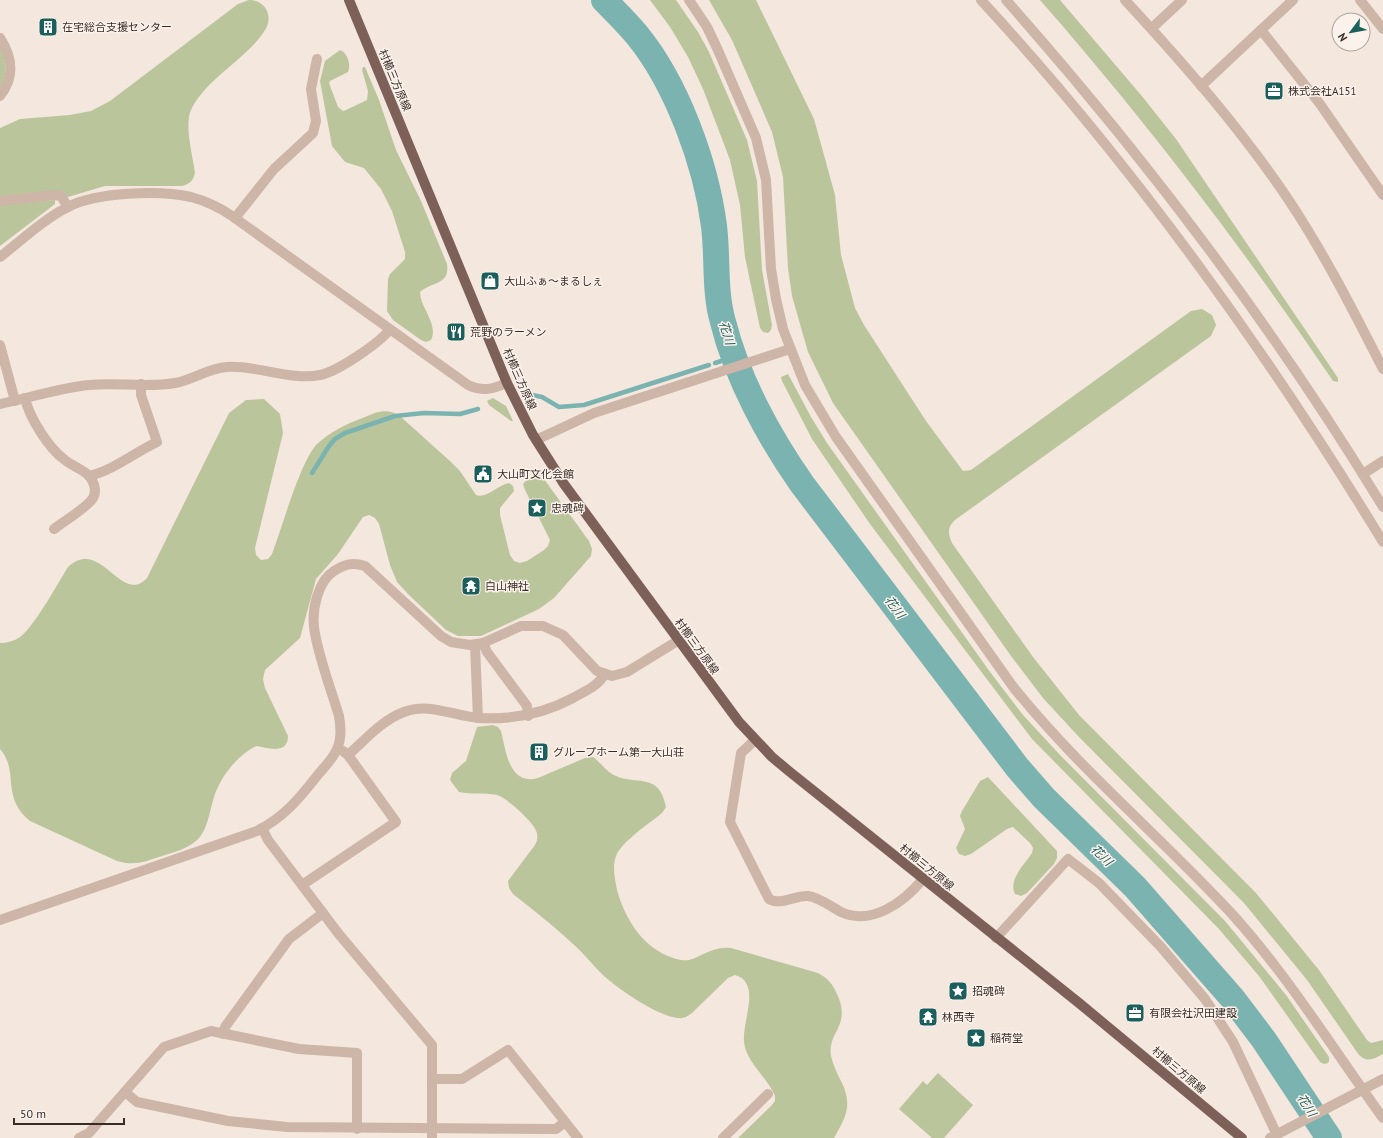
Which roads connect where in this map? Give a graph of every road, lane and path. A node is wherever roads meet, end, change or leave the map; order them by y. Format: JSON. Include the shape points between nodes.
{"nodes":[{"id":1,"x":350,"y":0,"type":"edge"},
{"id":2,"x":689,"y":0,"type":"edge"},
{"id":3,"x":981,"y":0,"type":"edge"},
{"id":4,"x":1006,"y":0,"type":"edge"},
{"id":5,"x":1125,"y":0,"type":"edge"},
{"id":6,"x":1182,"y":0,"type":"edge"},
{"id":7,"x":1293,"y":0,"type":"edge"},
{"id":8,"x":1360,"y":0,"type":"edge"},
{"id":9,"x":1152,"y":28,"type":"junction"},
{"id":10,"x":1261,"y":30,"type":"junction"},
{"id":11,"x":1383,"y":30,"type":"edge"},
{"id":12,"x":0,"y":38,"type":"edge"},
{"id":13,"x":317,"y":59,"type":"dead end"},
{"id":14,"x":1201,"y":86,"type":"junction"},
{"id":15,"x":0,"y":96,"type":"edge"},
{"id":16,"x":1383,"y":195,"type":"edge"},
{"id":17,"x":0,"y":201,"type":"edge"},
{"id":18,"x":68,"y":207,"type":"junction"},
{"id":19,"x":235,"y":218,"type":"junction"},
{"id":20,"x":0,"y":257,"type":"edge"},
{"id":21,"x":390,"y":329,"type":"junction"},
{"id":22,"x":0,"y":345,"type":"edge"},
{"id":23,"x":790,"y":349,"type":"junction"},
{"id":24,"x":1383,"y":369,"type":"edge"},
{"id":25,"x":507,"y":383,"type":"junction"},
{"id":26,"x":141,"y":384,"type":"junction"},
{"id":27,"x":20,"y":399,"type":"junction"},
{"id":28,"x":0,"y":404,"type":"edge"},
{"id":29,"x":536,"y":440,"type":"junction"},
{"id":30,"x":1383,"y":461,"type":"edge"},
{"id":31,"x":1363,"y":474,"type":"junction"},
{"id":32,"x":89,"y":476,"type":"junction"},
{"id":33,"x":1383,"y":507,"type":"edge"},
{"id":34,"x":54,"y":529,"type":"dead end"},
{"id":35,"x":1383,"y":542,"type":"edge"},
{"id":36,"x":678,"y":640,"type":"junction"},
{"id":37,"x":479,"y":644,"type":"junction"},
{"id":38,"x":604,"y":675,"type":"junction"},
{"id":39,"x":528,"y":716,"type":"junction"},
{"id":40,"x":478,"y":718,"type":"junction"},
{"id":41,"x":755,"y":740,"type":"junction"},
{"id":42,"x":338,"y":749,"type":"junction"},
{"id":43,"x":348,"y":755,"type":"junction"},
{"id":44,"x":262,"y":828,"type":"junction"},
{"id":45,"x":923,"y":879,"type":"junction"},
{"id":46,"x":302,"y":885,"type":"junction"},
{"id":47,"x":323,"y":913,"type":"junction"},
{"id":48,"x":0,"y":920,"type":"edge"},
{"id":49,"x":996,"y":938,"type":"junction"},
{"id":50,"x":224,"y":1034,"type":"junction"},
{"id":51,"x":432,"y":1079,"type":"junction"},
{"id":52,"x":1383,"y":1079,"type":"edge"},
{"id":53,"x":1363,"y":1090,"type":"junction"},
{"id":54,"x":125,"y":1092,"type":"junction"},
{"id":55,"x":768,"y":1094,"type":"dead end"},
{"id":56,"x":1383,"y":1118,"type":"edge"},
{"id":57,"x":565,"y":1122,"type":"junction"},
{"id":58,"x":357,"y":1129,"type":"junction"},
{"id":59,"x":432,"y":1134,"type":"edge"},
{"id":60,"x":1274,"y":1136,"type":"edge"},
{"id":61,"x":79,"y":1138,"type":"edge"},
{"id":62,"x":578,"y":1138,"type":"edge"},
{"id":63,"x":723,"y":1138,"type":"edge"},
{"id":64,"x":1242,"y":1138,"type":"edge"}],
"edges":[{"from":1,"to":25,"type":"main road","name":"村櫛三方原線"},
{"from":2,"to":23,"type":"street","via":[[707,27],[756,138],[766,180],[776,299]]},
{"from":3,"to":35,"type":"street","via":[[1091,127],[1199,265],[1296,404]]},
{"from":4,"to":31,"type":"street","via":[[1100,109],[1180,209],[1279,346]]},
{"from":5,"to":9,"type":"street"},
{"from":6,"to":9,"type":"street"},
{"from":7,"to":10,"type":"street"},
{"from":8,"to":11,"type":"street"},
{"from":9,"to":14,"type":"street"},
{"from":10,"to":14,"type":"street"},
{"from":10,"to":16,"type":"street","via":[[1320,104]]},
{"from":12,"to":15,"type":"street","via":[[10,58],[11,70],[9,81]]},
{"from":13,"to":19,"type":"street","via":[[310,89],[316,121],[313,134],[274,169]]},
{"from":14,"to":24,"type":"street","via":[[1259,158],[1290,202],[1326,261]]},
{"from":17,"to":18,"type":"street","via":[[55,195],[61,196]]},
{"from":18,"to":19,"type":"street","via":[[92,197],[106,195],[172,194],[201,200]]},
{"from":18,"to":20,"type":"street"},
{"from":19,"to":21,"type":"street"},
{"from":21,"to":25,"type":"street","via":[[475,388],[489,389]]},
{"from":21,"to":26,"type":"street","via":[[384,338],[346,364],[319,375],[305,376],[226,367],[202,372],[176,383]]},
{"from":22,"to":27,"type":"street"},
{"from":23,"to":29,"type":"street","via":[[594,412]]},
{"from":23,"to":53,"type":"street","via":[[805,385],[832,431],[1014,688],[1048,729],[1210,891],[1254,939],[1305,1005]]},
{"from":25,"to":29,"type":"main road","name":"村櫛三方原線"},
{"from":26,"to":27,"type":"street","via":[[90,385]]},
{"from":26,"to":32,"type":"street","via":[[141,395],[157,442],[107,471]]},
{"from":27,"to":28,"type":"street"},
{"from":27,"to":32,"type":"street","via":[[54,450],[65,461]]},
{"from":29,"to":36,"type":"main road","name":"村櫛三方原線","via":[[564,484]]},
{"from":30,"to":31,"type":"street"},
{"from":31,"to":33,"type":"street"},
{"from":32,"to":34,"type":"street","via":[[94,486],[93,498]]},
{"from":36,"to":38,"type":"street","via":[[620,676]]},
{"from":36,"to":41,"type":"main road","name":"村櫛三方原線"},
{"from":37,"to":38,"type":"street","via":[[521,626],[542,626],[563,635],[597,671]]},
{"from":37,"to":39,"type":"street","via":[[527,706]]},
{"from":37,"to":40,"type":"street"},
{"from":37,"to":42,"type":"street","via":[[457,644],[446,640],[365,566],[350,563],[333,572],[320,589],[314,626],[341,727]]},
{"from":38,"to":39,"type":"street","via":[[599,684],[564,703]]},
{"from":39,"to":40,"type":"street"},
{"from":40,"to":43,"type":"street","via":[[427,708],[404,712],[383,723]]},
{"from":41,"to":45,"type":"main road","name":"村櫛三方原線","via":[[790,772]]},
{"from":41,"to":45,"type":"street","via":[[741,753],[730,822],[769,899],[776,902],[801,896],[811,897],[849,915],[869,916],[887,909],[914,890]]},
{"from":42,"to":43,"type":"street"},
{"from":42,"to":44,"type":"street","via":[[292,807]]},
{"from":43,"to":46,"type":"street","via":[[396,822]]},
{"from":44,"to":46,"type":"street"},
{"from":44,"to":48,"type":"street"},
{"from":45,"to":49,"type":"main road","name":"村櫛三方原線"},
{"from":46,"to":47,"type":"street"},
{"from":47,"to":50,"type":"street","via":[[290,939],[225,1027]]},
{"from":47,"to":51,"type":"street","via":[[432,1045]]},
{"from":49,"to":60,"type":"street","via":[[1068,859],[1099,883],[1205,999],[1233,1042]]},
{"from":49,"to":64,"type":"main road","name":"村櫛三方原線"},
{"from":50,"to":54,"type":"street","via":[[211,1031],[164,1048]]},
{"from":50,"to":58,"type":"street","via":[[299,1049],[357,1053]]},
{"from":51,"to":57,"type":"street","via":[[462,1079],[508,1050]]},
{"from":51,"to":59,"type":"street"},
{"from":52,"to":53,"type":"street"},
{"from":53,"to":56,"type":"street"},
{"from":53,"to":60,"type":"street"},
{"from":54,"to":58,"type":"street","via":[[137,1102],[228,1121],[287,1127]]},
{"from":54,"to":61,"type":"street","via":[[89,1133]]},
{"from":55,"to":63,"type":"street"},
{"from":57,"to":59,"type":"street","via":[[556,1129]]},
{"from":57,"to":62,"type":"street"},
{"from":58,"to":59,"type":"street"}]}
